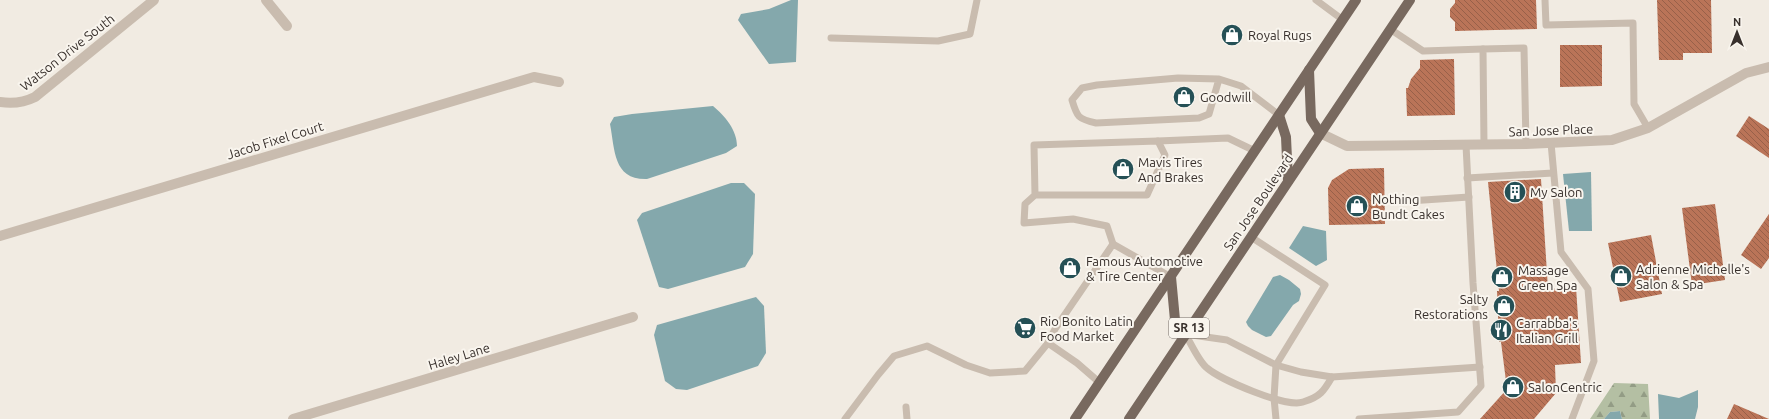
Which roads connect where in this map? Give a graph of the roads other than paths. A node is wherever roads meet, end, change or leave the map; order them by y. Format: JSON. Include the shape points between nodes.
{"nodes":[{"id":1,"x":154,"y":0,"type":"edge"},
{"id":2,"x":266,"y":0,"type":"edge"},
{"id":3,"x":977,"y":0,"type":"edge"},
{"id":4,"x":1316,"y":0,"type":"edge"},
{"id":5,"x":1356,"y":0,"type":"edge"},
{"id":6,"x":1410,"y":0,"type":"edge"},
{"id":7,"x":1545,"y":0,"type":"edge"},
{"id":8,"x":1343,"y":20,"type":"junction"},
{"id":9,"x":287,"y":26,"type":"dead end"},
{"id":10,"x":1390,"y":29,"type":"junction"},
{"id":11,"x":832,"y":38,"type":"dead end"},
{"id":12,"x":1482,"y":49,"type":"junction"},
{"id":13,"x":1769,"y":67,"type":"edge"},
{"id":14,"x":1309,"y":70,"type":"junction"},
{"id":15,"x":1219,"y":78,"type":"junction"},
{"id":16,"x":559,"y":82,"type":"dead end"},
{"id":17,"x":0,"y":102,"type":"edge"},
{"id":18,"x":1279,"y":115,"type":"junction"},
{"id":19,"x":1648,"y":128,"type":"junction"},
{"id":20,"x":1320,"y":133,"type":"junction"},
{"id":21,"x":1158,"y":141,"type":"junction"},
{"id":22,"x":1551,"y":143,"type":"junction"},
{"id":23,"x":1484,"y":144,"type":"junction"},
{"id":24,"x":1526,"y":144,"type":"junction"},
{"id":25,"x":1466,"y":145,"type":"junction"},
{"id":26,"x":1255,"y":151,"type":"junction"},
{"id":27,"x":1553,"y":173,"type":"junction"},
{"id":28,"x":1467,"y":178,"type":"junction"},
{"id":29,"x":1288,"y":181,"type":"junction"},
{"id":30,"x":1035,"y":195,"type":"junction"},
{"id":31,"x":1468,"y":197,"type":"junction"},
{"id":32,"x":1409,"y":201,"type":"dead end"},
{"id":33,"x":0,"y":236,"type":"edge"},
{"id":34,"x":1251,"y":237,"type":"junction"},
{"id":35,"x":1113,"y":244,"type":"junction"},
{"id":36,"x":1171,"y":277,"type":"junction"},
{"id":37,"x":633,"y":317,"type":"dead end"},
{"id":38,"x":1185,"y":334,"type":"junction"},
{"id":39,"x":1048,"y":344,"type":"junction"},
{"id":40,"x":1276,"y":365,"type":"junction"},
{"id":41,"x":1480,"y":367,"type":"junction"},
{"id":42,"x":1332,"y":377,"type":"junction"},
{"id":43,"x":1100,"y":383,"type":"junction"},
{"id":44,"x":1274,"y":398,"type":"junction"},
{"id":45,"x":906,"y":408,"type":"dead end"},
{"id":46,"x":293,"y":419,"type":"edge"},
{"id":47,"x":845,"y":419,"type":"edge"},
{"id":48,"x":907,"y":419,"type":"edge"},
{"id":49,"x":1075,"y":419,"type":"edge"},
{"id":50,"x":1129,"y":419,"type":"edge"},
{"id":51,"x":1276,"y":419,"type":"edge"},
{"id":52,"x":1359,"y":419,"type":"edge"},
{"id":53,"x":1572,"y":419,"type":"edge"}],
"edges":[{"from":1,"to":17,"type":"street","name":"Watson Drive South","via":[[35,97],[26,102]]},
{"from":2,"to":9,"type":"street"},
{"from":3,"to":11,"type":"lane","via":[[970,34],[938,41]]},
{"from":4,"to":8,"type":"lane"},
{"from":5,"to":8,"type":"main road"},
{"from":6,"to":10,"type":"main road","name":"San Jose Boulevard","number":"SR 13"},
{"from":7,"to":19,"type":"lane","via":[[1546,25],[1633,23],[1634,104]]},
{"from":8,"to":14,"type":"main road"},
{"from":10,"to":12,"type":"lane","via":[[1424,51]]},
{"from":10,"to":20,"type":"main road","name":"San Jose Boulevard","number":"SR 13"},
{"from":12,"to":23,"type":"lane"},
{"from":12,"to":24,"type":"lane","via":[[1524,48]]},
{"from":13,"to":19,"type":"street","name":"San Jose Place","via":[[1746,73]]},
{"from":14,"to":18,"type":"main road"},
{"from":14,"to":20,"type":"main road","via":[[1311,119]]},
{"from":15,"to":15,"type":"lane","via":[[1178,78],[1098,85],[1082,88],[1072,100],[1076,115],[1082,120],[1096,123],[1199,118],[1209,114]]},
{"from":15,"to":18,"type":"lane","via":[[1241,86]]},
{"from":16,"to":33,"type":"street","name":"Jacob Fixel Court","via":[[534,76]]},
{"from":18,"to":26,"type":"main road"},
{"from":18,"to":29,"type":"main road","via":[[1286,138]]},
{"from":19,"to":22,"type":"street","name":"San Jose Place","via":[[1612,140]]},
{"from":20,"to":25,"type":"street","name":"San Jose Place","via":[[1347,146]]},
{"from":20,"to":29,"type":"main road","name":"San Jose Boulevard","number":"SR 13"},
{"from":21,"to":26,"type":"lane","via":[[1228,138]]},
{"from":21,"to":30,"type":"lane","via":[[1165,155],[1147,195]]},
{"from":21,"to":30,"type":"lane","via":[[1034,144]]},
{"from":22,"to":24,"type":"street","name":"San Jose Place"},
{"from":22,"to":27,"type":"lane"},
{"from":23,"to":24,"type":"street","name":"San Jose Place"},
{"from":23,"to":25,"type":"street","name":"San Jose Place"},
{"from":25,"to":28,"type":"lane"},
{"from":26,"to":36,"type":"main road"},
{"from":27,"to":28,"type":"lane"},
{"from":27,"to":53,"type":"lane","via":[[1561,252],[1588,289],[1594,361]]},
{"from":28,"to":31,"type":"lane"},
{"from":29,"to":34,"type":"main road","name":"San Jose Boulevard","number":"SR 13"},
{"from":30,"to":35,"type":"lane","via":[[1025,204],[1024,223],[1073,219],[1107,226]]},
{"from":31,"to":32,"type":"lane"},
{"from":31,"to":41,"type":"lane"},
{"from":34,"to":38,"type":"main road","name":"San Jose Boulevard","number":"SR 13"},
{"from":34,"to":40,"type":"lane","via":[[1326,285]]},
{"from":35,"to":36,"type":"lane"},
{"from":35,"to":39,"type":"lane"},
{"from":36,"to":38,"type":"main road","via":[[1175,320]]},
{"from":36,"to":43,"type":"main road"},
{"from":37,"to":46,"type":"street","name":"Haley Lane"},
{"from":38,"to":40,"type":"lane","via":[[1227,340]]},
{"from":38,"to":44,"type":"lane","via":[[1206,368],[1246,389]]},
{"from":38,"to":50,"type":"main road","name":"San Jose Boulevard","number":"SR 13"},
{"from":39,"to":43,"type":"lane","via":[[1077,363]]},
{"from":39,"to":47,"type":"lane","via":[[1025,371],[990,373],[966,365],[927,346],[894,356]]},
{"from":40,"to":42,"type":"lane"},
{"from":40,"to":44,"type":"lane"},
{"from":41,"to":42,"type":"lane"},
{"from":41,"to":52,"type":"lane","via":[[1481,386],[1458,412]]},
{"from":42,"to":44,"type":"lane","via":[[1323,393],[1303,403],[1290,403]]},
{"from":43,"to":49,"type":"main road"},
{"from":44,"to":51,"type":"lane"},
{"from":45,"to":48,"type":"lane"}]}
